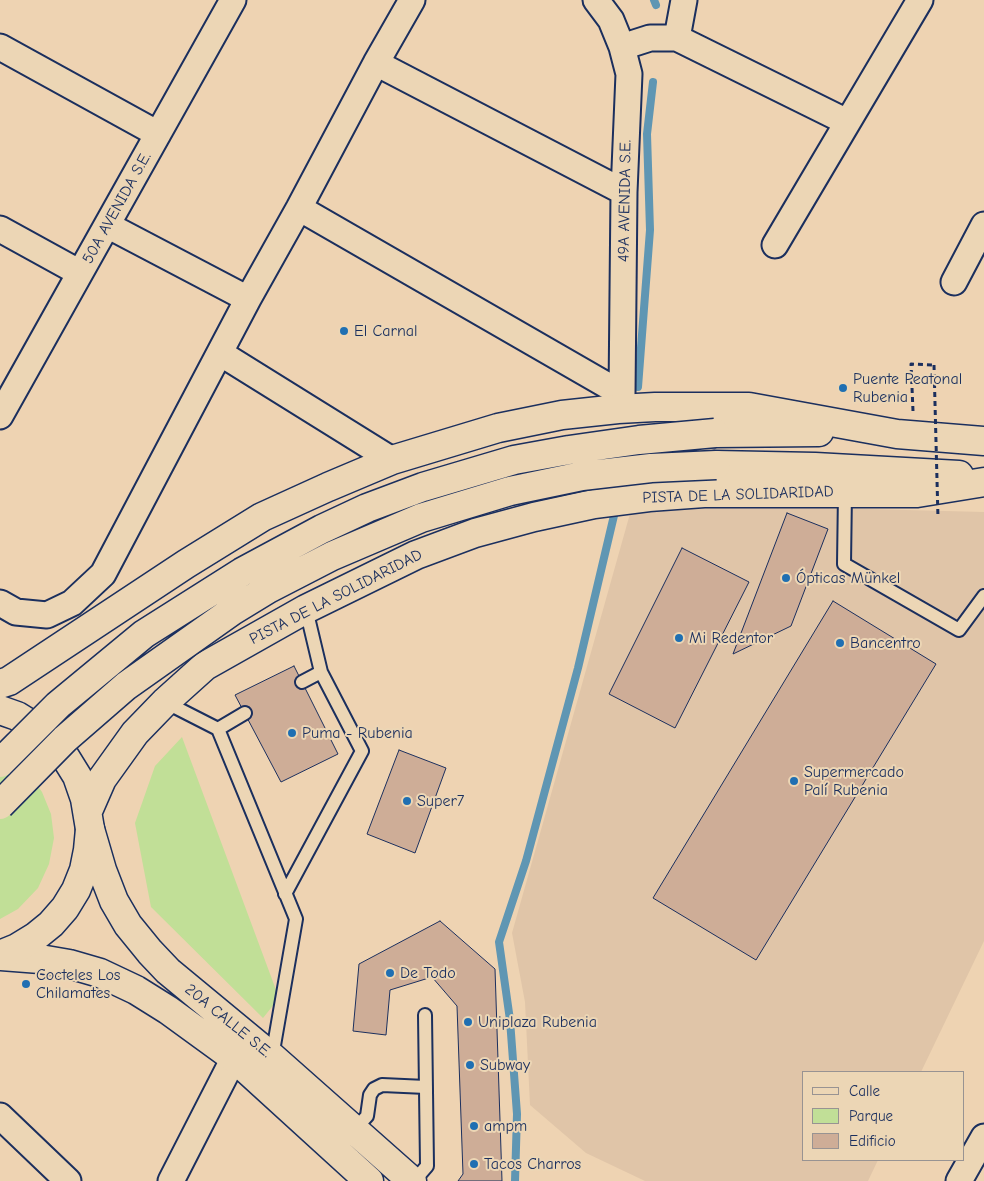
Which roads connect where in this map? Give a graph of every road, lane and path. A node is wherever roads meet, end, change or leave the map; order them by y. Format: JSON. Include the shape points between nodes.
{"nodes":[{"id":1,"x":234,"y":0,"type":"edge"},
{"id":2,"x":412,"y":0,"type":"edge"},
{"id":3,"x":596,"y":0,"type":"edge"},
{"id":4,"x":684,"y":0,"type":"edge"},
{"id":5,"x":920,"y":0,"type":"edge"},
{"id":6,"x":677,"y":38,"type":"junction"},
{"id":7,"x":0,"y":47,"type":"edge"},
{"id":8,"x":622,"y":47,"type":"junction"},
{"id":9,"x":376,"y":62,"type":"junction"},
{"id":10,"x":847,"y":122,"type":"junction"},
{"id":11,"x":158,"y":134,"type":"junction"},
{"id":12,"x":624,"y":192,"type":"junction"},
{"id":13,"x":299,"y":208,"type":"junction"},
{"id":14,"x":107,"y":225,"type":"junction"},
{"id":15,"x":984,"y":225,"type":"edge"},
{"id":16,"x":0,"y":229,"type":"edge"},
{"id":17,"x":775,"y":244,"type":"dead end"},
{"id":18,"x":80,"y":274,"type":"junction"},
{"id":19,"x":954,"y":282,"type":"dead end"},
{"id":20,"x":248,"y":299,"type":"junction"},
{"id":21,"x":220,"y":353,"type":"junction"},
{"id":22,"x":620,"y":401,"type":"junction"},
{"id":23,"x":0,"y":416,"type":"edge"},
{"id":24,"x":883,"y":432,"type":"junction"},
{"id":25,"x":914,"y":436,"type":"junction"},
{"id":26,"x":984,"y":441,"type":"edge"},
{"id":27,"x":392,"y":460,"type":"junction"},
{"id":28,"x":984,"y":477,"type":"edge"},
{"id":29,"x":984,"y":482,"type":"edge"},
{"id":30,"x":845,"y":492,"type":"junction"},
{"id":31,"x":938,"y":518,"type":"dead end"},
{"id":32,"x":984,"y":596,"type":"edge"},
{"id":33,"x":0,"y":603,"type":"edge"},
{"id":34,"x":306,"y":608,"type":"junction"},
{"id":35,"x":320,"y":672,"type":"junction"},
{"id":36,"x":302,"y":682,"type":"dead end"},
{"id":37,"x":0,"y":684,"type":"edge"},
{"id":38,"x":165,"y":702,"type":"junction"},
{"id":39,"x":0,"y":710,"type":"edge"},
{"id":40,"x":245,"y":713,"type":"dead end"},
{"id":41,"x":218,"y":728,"type":"junction"},
{"id":42,"x":0,"y":763,"type":"edge"},
{"id":43,"x":0,"y":805,"type":"edge"},
{"id":44,"x":89,"y":820,"type":"junction"},
{"id":45,"x":285,"y":894,"type":"junction"},
{"id":46,"x":0,"y":955,"type":"edge"},
{"id":47,"x":425,"y":1015,"type":"dead end"},
{"id":48,"x":272,"y":1057,"type":"junction"},
{"id":49,"x":234,"y":1058,"type":"junction"},
{"id":50,"x":426,"y":1087,"type":"junction"},
{"id":51,"x":0,"y":1116,"type":"edge"},
{"id":52,"x":354,"y":1130,"type":"junction"},
{"id":53,"x":984,"y":1137,"type":"edge"},
{"id":54,"x":68,"y":1181,"type":"edge"},
{"id":55,"x":171,"y":1181,"type":"edge"},
{"id":56,"x":369,"y":1181,"type":"edge"},
{"id":57,"x":413,"y":1181,"type":"edge"},
{"id":58,"x":959,"y":1181,"type":"edge"}],
"edges":[{"from":1,"to":11,"type":"street","name":"50A AVENIDA S.E."},
{"from":2,"to":9,"type":"street"},
{"from":3,"to":8,"type":"street","name":"49A AVENIDA S.E.","via":[[610,20]]},
{"from":4,"to":6,"type":"street"},
{"from":5,"to":10,"type":"street"},
{"from":6,"to":8,"type":"street","via":[[650,38]]},
{"from":6,"to":10,"type":"street"},
{"from":7,"to":11,"type":"street"},
{"from":8,"to":12,"type":"street","name":"49A AVENIDA S.E.","via":[[629,74]]},
{"from":9,"to":12,"type":"street"},
{"from":9,"to":13,"type":"street"},
{"from":10,"to":17,"type":"street"},
{"from":11,"to":14,"type":"street","name":"50A AVENIDA S.E."},
{"from":12,"to":22,"type":"street","name":"49A AVENIDA S.E."},
{"from":13,"to":20,"type":"street"},
{"from":13,"to":22,"type":"street"},
{"from":14,"to":18,"type":"street","name":"50A AVENIDA S.E."},
{"from":14,"to":20,"type":"street"},
{"from":15,"to":19,"type":"street"},
{"from":16,"to":18,"type":"street"},
{"from":18,"to":23,"type":"street","name":"50A AVENIDA S.E."},
{"from":20,"to":21,"type":"street"},
{"from":21,"to":27,"type":"street"},
{"from":21,"to":33,"type":"street","via":[[103,574],[72,603],[47,615],[16,612]]},
{"from":22,"to":24,"type":"main road","via":[[656,406],[749,407]]},
{"from":22,"to":27,"type":"main road","via":[[498,428]]},
{"from":24,"to":25,"type":"main road"},
{"from":24,"to":42,"type":"main road","bridge":true,"via":[[715,433],[639,440],[514,460],[423,487],[367,508],[282,549],[144,634],[58,705]]},
{"from":25,"to":26,"type":"main road"},
{"from":25,"to":31,"type":"path","bridge":true,"via":[[911,364],[934,365]]},
{"from":27,"to":37,"type":"main road","via":[[262,518]]},
{"from":28,"to":43,"type":"main road","name":"PISTA DE LA SOLIDARIDAD","bridge":true,"via":[[815,467],[716,465],[652,468],[582,476],[510,491],[421,518],[332,556],[232,611],[126,686],[65,739]]},
{"from":29,"to":30,"type":"main road","name":"PISTA DE LA SOLIDARIDAD","via":[[917,493]]},
{"from":30,"to":32,"type":"lane","via":[[844,564],[959,630]]},
{"from":30,"to":34,"type":"main road","name":"PISTA DE LA SOLIDARIDAD","via":[[704,493],[594,504],[475,533],[416,555]]},
{"from":34,"to":35,"type":"lane"},
{"from":34,"to":38,"type":"main road","name":"PISTA DE LA SOLIDARIDAD","via":[[205,666]]},
{"from":35,"to":36,"type":"lane"},
{"from":35,"to":45,"type":"lane","via":[[362,751]]},
{"from":38,"to":41,"type":"lane"},
{"from":38,"to":44,"type":"main road","name":"PISTA DE LA SOLIDARIDAD","via":[[135,733],[102,779]]},
{"from":39,"to":44,"type":"main road","name":"20A CALLE S.E.","via":[[28,722],[56,746],[76,776],[86,799]]},
{"from":40,"to":41,"type":"lane"},
{"from":41,"to":45,"type":"lane"},
{"from":44,"to":46,"type":"main road","via":[[84,870],[65,908],[35,937]]},
{"from":44,"to":48,"type":"main road","name":"20A CALLE S.E.","via":[[110,892],[137,937],[168,971]]},
{"from":45,"to":48,"type":"lane","via":[[296,919]]},
{"from":46,"to":49,"type":"main road","name":"20A CALLE S.E.","via":[[59,962],[116,979],[160,1005]]},
{"from":47,"to":50,"type":"lane"},
{"from":48,"to":52,"type":"main road","name":"20A CALLE S.E."},
{"from":49,"to":55,"type":"street"},
{"from":49,"to":56,"type":"main road","name":"20A CALLE S.E."},
{"from":50,"to":52,"type":"lane","via":[[382,1085],[374,1089],[367,1116]]},
{"from":50,"to":57,"type":"lane","via":[[427,1166]]},
{"from":51,"to":54,"type":"street"},
{"from":52,"to":57,"type":"main road","name":"20A CALLE S.E."},
{"from":53,"to":58,"type":"street"}]}
